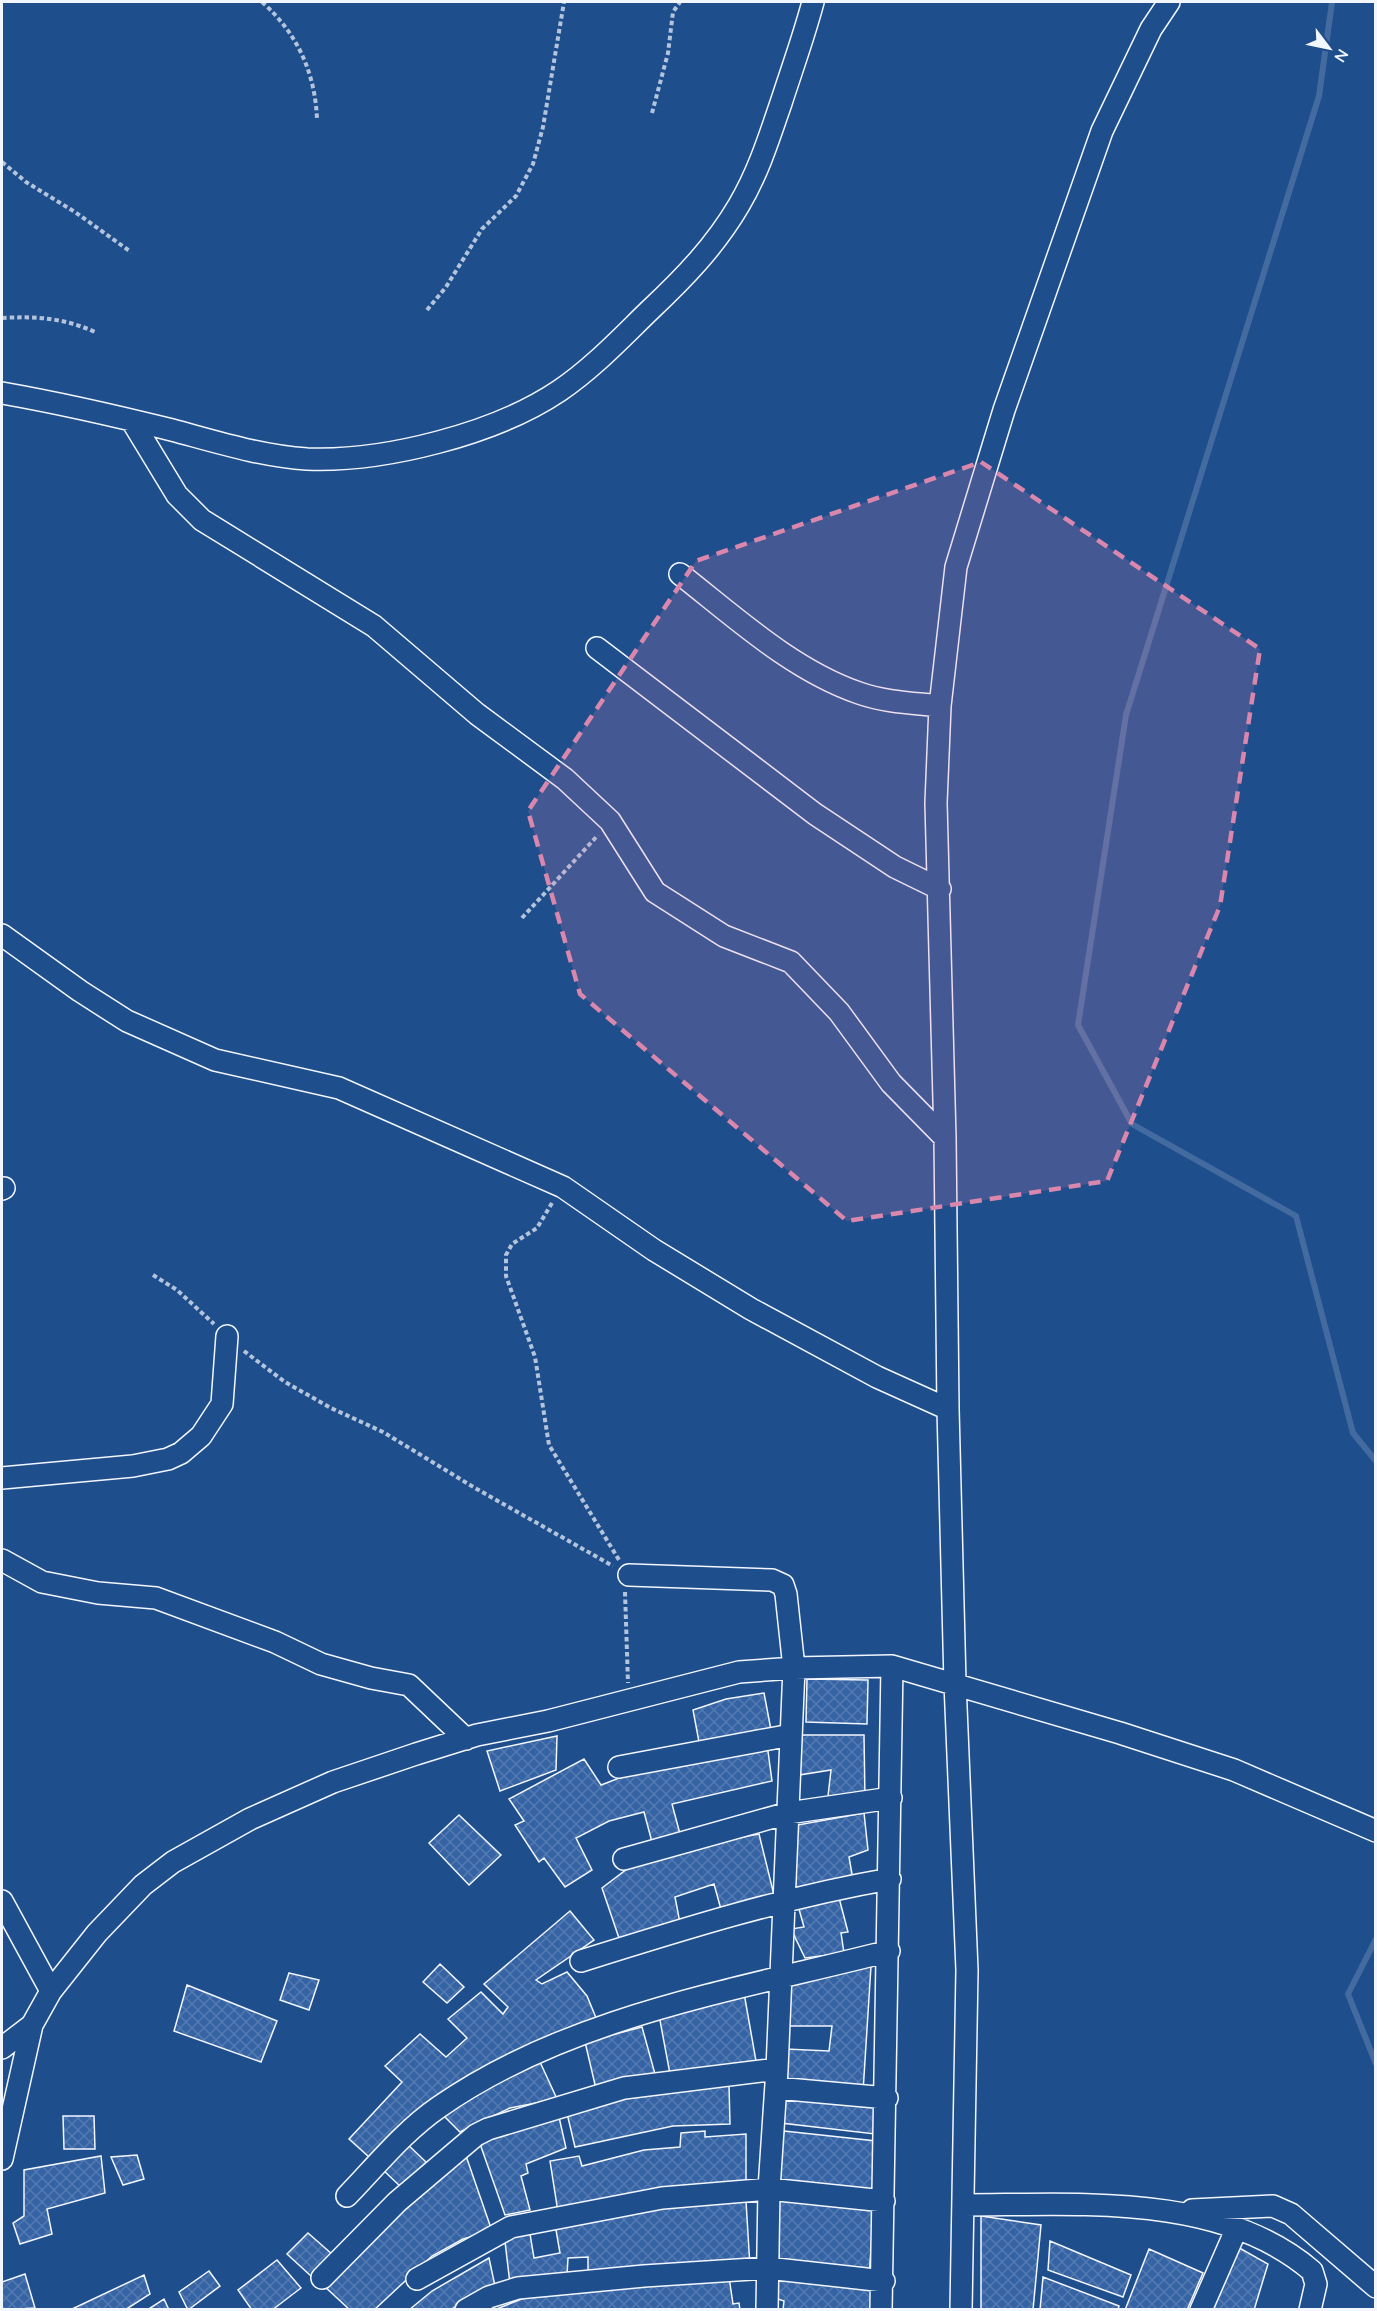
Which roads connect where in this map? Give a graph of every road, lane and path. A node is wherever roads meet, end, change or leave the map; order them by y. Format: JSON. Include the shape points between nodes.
{"nodes":[{"id":1,"x":262,"y":2,"type":"edge"},
{"id":2,"x":564,"y":2,"type":"edge"},
{"id":3,"x":680,"y":2,"type":"edge"},
{"id":4,"x":813,"y":2,"type":"edge"},
{"id":5,"x":1169,"y":2,"type":"edge"},
{"id":6,"x":652,"y":113,"type":"dead end"},
{"id":7,"x":317,"y":119,"type":"dead end"},
{"id":8,"x":2,"y":162,"type":"edge"},
{"id":9,"x":131,"y":252,"type":"dead end"},
{"id":10,"x":427,"y":310,"type":"dead end"},
{"id":11,"x":2,"y":318,"type":"edge"},
{"id":12,"x":95,"y":333,"type":"dead end"},
{"id":13,"x":2,"y":393,"type":"edge"},
{"id":14,"x":132,"y":421,"type":"junction"},
{"id":15,"x":680,"y":574,"type":"dead end"},
{"id":16,"x":597,"y":648,"type":"dead end"},
{"id":17,"x":940,"y":706,"type":"junction"},
{"id":18,"x":610,"y":821,"type":"junction"},
{"id":19,"x":940,"y":889,"type":"junction"},
{"id":20,"x":522,"y":918,"type":"dead end"},
{"id":21,"x":2,"y":935,"type":"edge"},
{"id":22,"x":945,"y":1138,"type":"junction"},
{"id":23,"x":563,"y":1186,"type":"junction"},
{"id":24,"x":153,"y":1275,"type":"dead end"},
{"id":25,"x":227,"y":1336,"type":"junction"},
{"id":26,"x":948,"y":1409,"type":"junction"},
{"id":27,"x":2,"y":1478,"type":"edge"},
{"id":28,"x":2,"y":1560,"type":"edge"},
{"id":29,"x":629,"y":1575,"type":"junction"},
{"id":30,"x":892,"y":1666,"type":"junction"},
{"id":31,"x":794,"y":1668,"type":"junction"},
{"id":32,"x":955,"y":1683,"type":"junction"},
{"id":33,"x":631,"y":1701,"type":"junction"},
{"id":34,"x":791,"y":1735,"type":"junction"},
{"id":35,"x":466,"y":1738,"type":"junction"},
{"id":36,"x":619,"y":1767,"type":"dead end"},
{"id":37,"x":891,"y":1798,"type":"junction"},
{"id":38,"x":788,"y":1813,"type":"junction"},
{"id":39,"x":1376,"y":1831,"type":"edge"},
{"id":40,"x":624,"y":1859,"type":"dead end"},
{"id":41,"x":890,"y":1879,"type":"junction"},
{"id":42,"x":2,"y":1901,"type":"edge"},
{"id":43,"x":785,"y":1902,"type":"junction"},
{"id":44,"x":889,"y":1951,"type":"junction"},
{"id":45,"x":581,"y":1961,"type":"dead end"},
{"id":46,"x":780,"y":1978,"type":"junction"},
{"id":47,"x":51,"y":1991,"type":"junction"},
{"id":48,"x":32,"y":2025,"type":"junction"},
{"id":49,"x":2,"y":2048,"type":"edge"},
{"id":50,"x":776,"y":2079,"type":"junction"},
{"id":51,"x":887,"y":2097,"type":"junction"},
{"id":52,"x":2,"y":2159,"type":"edge"},
{"id":53,"x":769,"y":2189,"type":"junction"},
{"id":54,"x":347,"y":2196,"type":"dead end"},
{"id":55,"x":884,"y":2201,"type":"junction"},
{"id":56,"x":963,"y":2205,"type":"junction"},
{"id":57,"x":1174,"y":2210,"type":"junction"},
{"id":58,"x":1236,"y":2230,"type":"junction"},
{"id":59,"x":767,"y":2268,"type":"junction"},
{"id":60,"x":322,"y":2278,"type":"dead end"},
{"id":61,"x":417,"y":2279,"type":"dead end"},
{"id":62,"x":884,"y":2281,"type":"junction"},
{"id":63,"x":1376,"y":2287,"type":"edge"},
{"id":64,"x":466,"y":2310,"type":"edge"},
{"id":65,"x":767,"y":2310,"type":"edge"},
{"id":66,"x":881,"y":2310,"type":"edge"},
{"id":67,"x":961,"y":2310,"type":"edge"},
{"id":68,"x":1201,"y":2310,"type":"edge"},
{"id":69,"x":1310,"y":2310,"type":"edge"}],
"edges":[{"from":1,"to":7,"type":"path","via":[[285,25],[303,55],[314,87]]},
{"from":2,"to":10,"type":"path","via":[[534,164],[516,196],[482,229]]},
{"from":3,"to":6,"type":"path","via":[[673,12],[668,53]]},
{"from":4,"to":14,"type":"street","via":[[762,157],[727,225],[686,276],[600,359],[539,404],[459,435],[398,451],[337,458],[308,459],[255,452]]},
{"from":5,"to":17,"type":"street","via":[[1150,29],[1102,131],[1004,410],[956,567]]},
{"from":8,"to":9,"type":"path"},
{"from":11,"to":12,"type":"path","via":[[54,318]]},
{"from":13,"to":14,"type":"street"},
{"from":14,"to":18,"type":"street","via":[[177,495],[202,520],[374,626],[477,714],[565,779]]},
{"from":15,"to":17,"type":"street","via":[[772,644],[834,684],[861,694]]},
{"from":16,"to":19,"type":"street","via":[[815,814],[895,867]]},
{"from":17,"to":19,"type":"street","via":[[936,803]]},
{"from":18,"to":20,"type":"path"},
{"from":18,"to":22,"type":"street","via":[[655,892],[724,936],[791,962],[839,1012],[891,1083]]},
{"from":19,"to":22,"type":"street"},
{"from":21,"to":23,"type":"street","via":[[127,1021],[215,1060],[339,1088]]},
{"from":22,"to":26,"type":"street"},
{"from":23,"to":26,"type":"street","via":[[654,1250],[751,1309],[877,1377]]},
{"from":23,"to":29,"type":"path","via":[[537,1228],[512,1244],[506,1255],[506,1276],[535,1358],[549,1446]]},
{"from":24,"to":25,"type":"path","via":[[177,1290]]},
{"from":25,"to":27,"type":"street","via":[[222,1404],[201,1436],[181,1453],[133,1466]]},
{"from":25,"to":29,"type":"path","via":[[285,1382],[383,1432]]},
{"from":26,"to":32,"type":"street"},
{"from":28,"to":35,"type":"street","via":[[42,1582],[98,1593],[156,1598],[331,1667],[409,1684]]},
{"from":29,"to":31,"type":"street","via":[[772,1580],[783,1586]]},
{"from":29,"to":33,"type":"path","via":[[624,1596]]},
{"from":30,"to":31,"type":"street"},
{"from":30,"to":32,"type":"street"},
{"from":30,"to":37,"type":"street"},
{"from":31,"to":33,"type":"street","via":[[739,1672]]},
{"from":31,"to":34,"type":"street"},
{"from":32,"to":39,"type":"street","via":[[1234,1770]]},
{"from":32,"to":56,"type":"street","via":[[967,1970]]},
{"from":33,"to":35,"type":"street"},
{"from":34,"to":36,"type":"street"},
{"from":34,"to":38,"type":"street"},
{"from":35,"to":47,"type":"street","via":[[333,1782],[250,1819],[183,1856],[143,1885],[97,1933]]},
{"from":37,"to":38,"type":"street"},
{"from":37,"to":41,"type":"street"},
{"from":38,"to":40,"type":"street"},
{"from":38,"to":43,"type":"street"},
{"from":41,"to":43,"type":"street"},
{"from":41,"to":44,"type":"street"},
{"from":42,"to":47,"type":"street"},
{"from":43,"to":45,"type":"street"},
{"from":43,"to":46,"type":"street"},
{"from":44,"to":46,"type":"street"},
{"from":44,"to":51,"type":"street"},
{"from":46,"to":50,"type":"street"},
{"from":46,"to":54,"type":"street","via":[[658,2009],[534,2052],[438,2107]]},
{"from":47,"to":48,"type":"street"},
{"from":48,"to":49,"type":"street"},
{"from":48,"to":52,"type":"street"},
{"from":50,"to":51,"type":"street"},
{"from":50,"to":53,"type":"street"},
{"from":50,"to":60,"type":"street","via":[[624,2088],[488,2129],[397,2202]]},
{"from":51,"to":55,"type":"street"},
{"from":53,"to":55,"type":"street"},
{"from":53,"to":59,"type":"street"},
{"from":53,"to":61,"type":"street","via":[[662,2198],[511,2226]]},
{"from":55,"to":62,"type":"street"},
{"from":56,"to":57,"type":"street","via":[[1107,2205]]},
{"from":56,"to":67,"type":"street"},
{"from":57,"to":58,"type":"street"},
{"from":57,"to":63,"type":"street","via":[[1273,2206],[1291,2214]]},
{"from":58,"to":68,"type":"street"},
{"from":58,"to":69,"type":"street","via":[[1283,2250],[1312,2271],[1316,2284]]},
{"from":59,"to":62,"type":"street"},
{"from":59,"to":64,"type":"street","via":[[518,2288],[489,2297]]},
{"from":59,"to":65,"type":"street"},
{"from":62,"to":66,"type":"street"}]}
